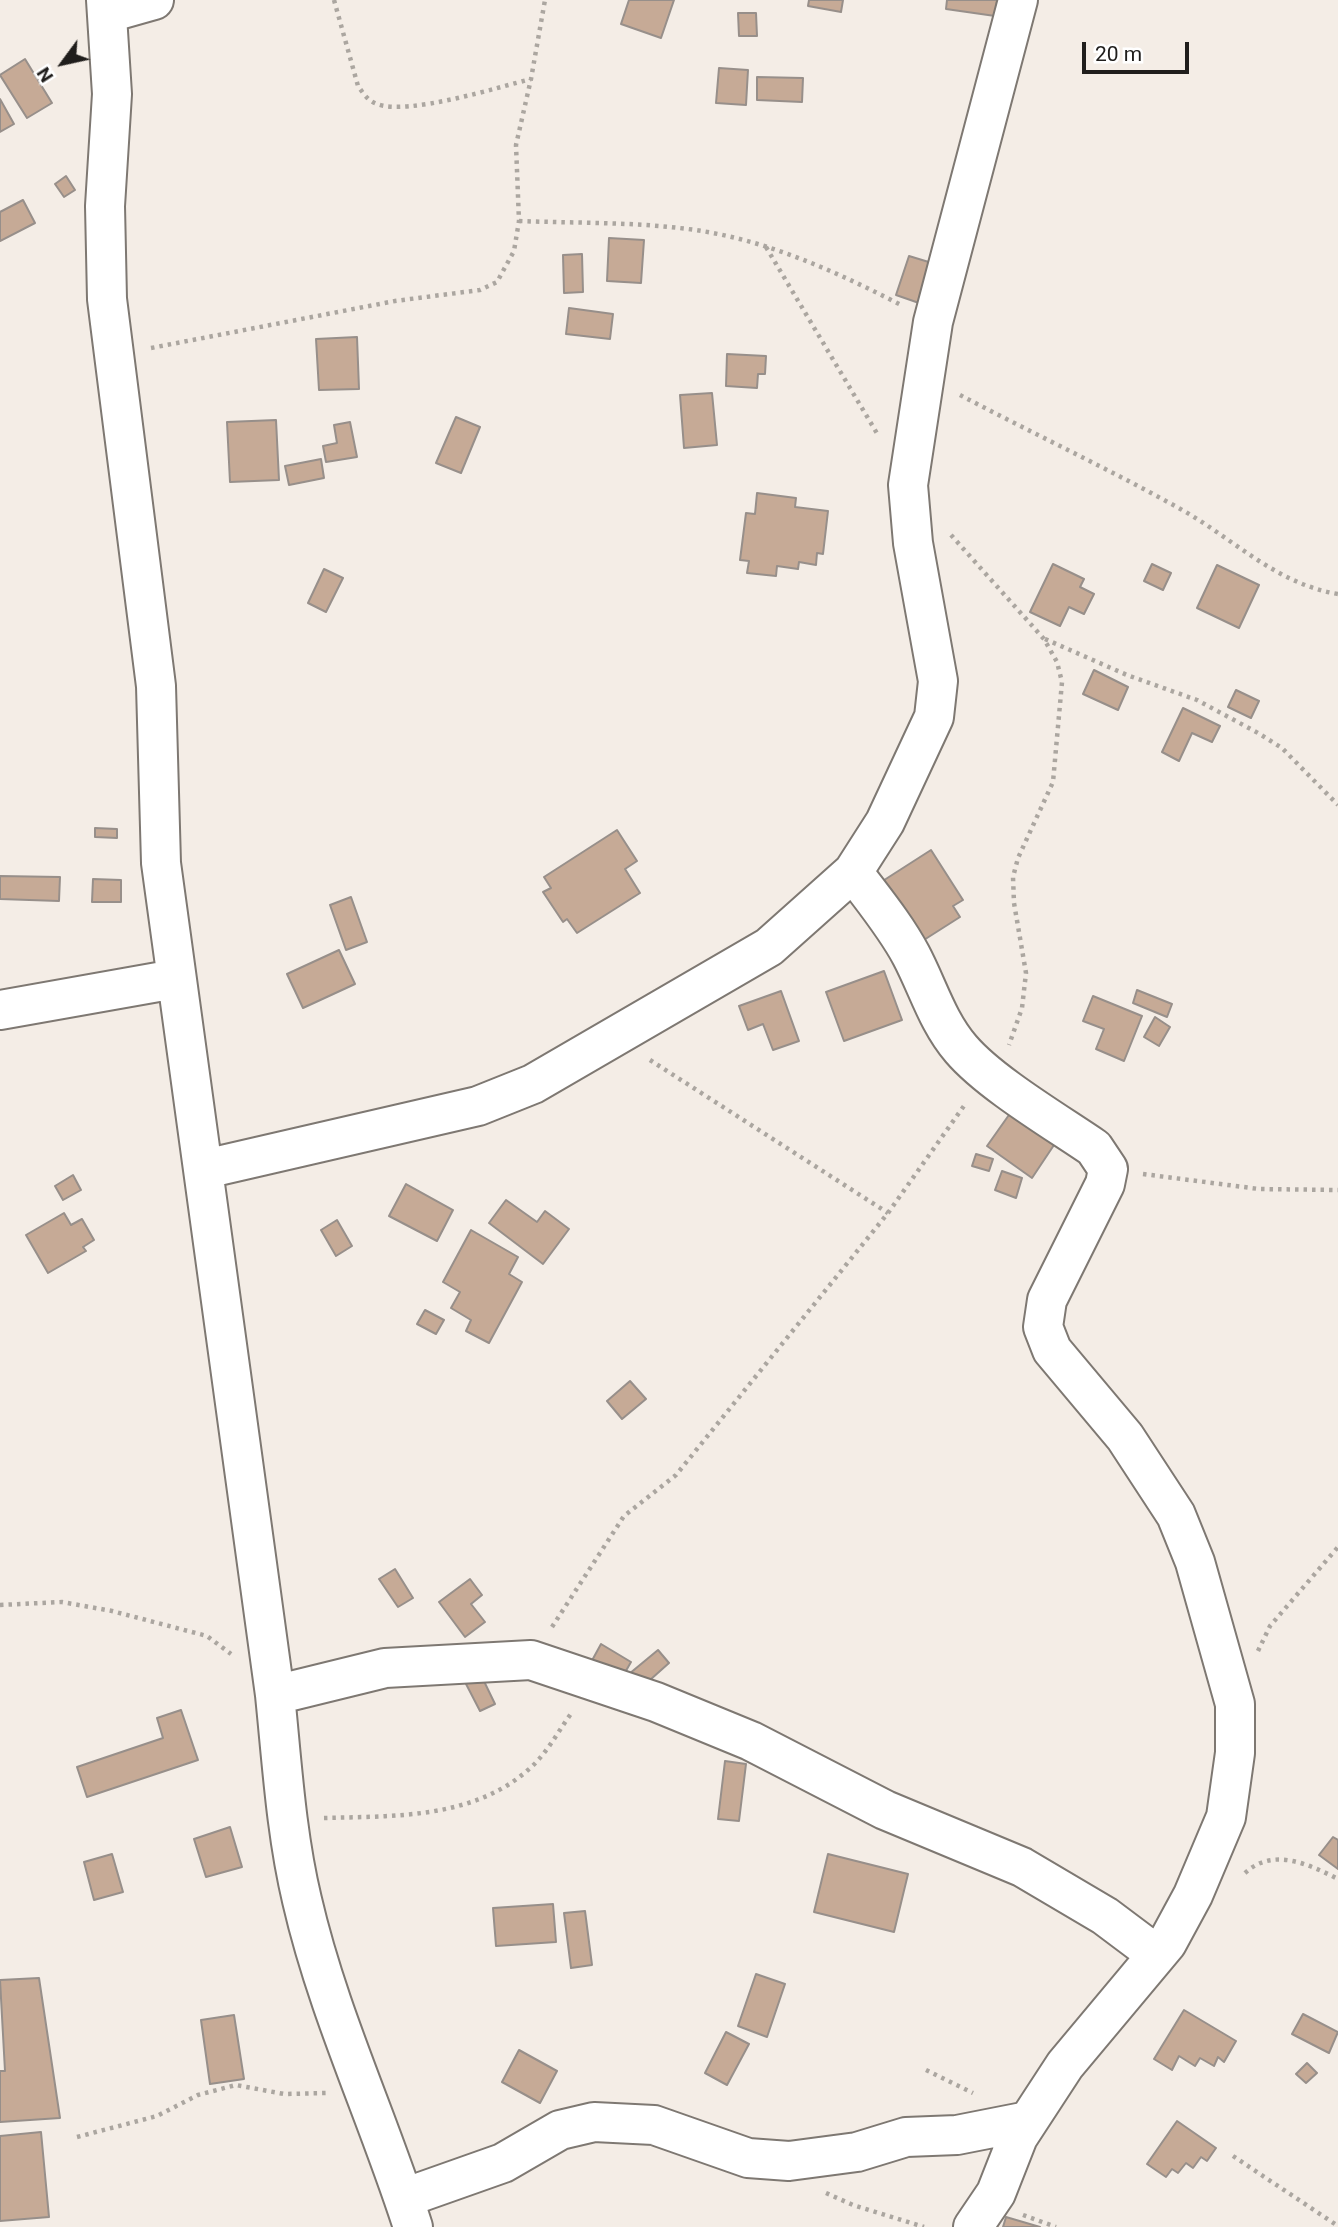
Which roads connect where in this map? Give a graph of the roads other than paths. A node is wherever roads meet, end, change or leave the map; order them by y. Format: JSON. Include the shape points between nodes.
{"nodes":[{"id":1,"x":154,"y":0,"type":"edge"},
{"id":2,"x":1018,"y":0,"type":"edge"},
{"id":3,"x":107,"y":6,"type":"edge"},
{"id":4,"x":853,"y":872,"type":"junction"},
{"id":5,"x":175,"y":979,"type":"junction"},
{"id":6,"x":0,"y":1010,"type":"edge"},
{"id":7,"x":205,"y":1169,"type":"junction"},
{"id":8,"x":275,"y":1695,"type":"junction"},
{"id":9,"x":1157,"y":1955,"type":"junction"},
{"id":10,"x":1028,"y":2120,"type":"junction"},
{"id":11,"x":409,"y":2212,"type":"edge"},
{"id":12,"x":974,"y":2227,"type":"edge"}],
"edges":[{"from":1,"to":3,"type":"street"},
{"from":2,"to":4,"type":"street","via":[[933,322],[908,485],[913,543],[938,681],[934,717],[885,822]]},
{"from":3,"to":5,"type":"street","via":[[112,94],[105,206],[107,299],[156,686],[161,863]]},
{"from":4,"to":7,"type":"street","via":[[769,947],[533,1084],[478,1106]]},
{"from":4,"to":9,"type":"street","via":[[892,923],[941,1021],[962,1051],[1094,1148],[1108,1169],[1099,1200],[1046,1300],[1042,1327],[1052,1350],[1125,1437],[1176,1515],[1195,1562],[1235,1704],[1235,1754],[1226,1817],[1193,1895]]},
{"from":5,"to":6,"type":"street"},
{"from":5,"to":7,"type":"street"},
{"from":7,"to":8,"type":"street"},
{"from":8,"to":9,"type":"street","via":[[385,1668],[531,1660],[656,1702],[751,1741],[885,1810],[1022,1867],[1105,1916]]},
{"from":8,"to":11,"type":"street","via":[[287,1819],[302,1900],[363,2093]]},
{"from":9,"to":10,"type":"street","via":[[1065,2065]]},
{"from":10,"to":11,"type":"street","via":[[789,2161],[748,2158],[654,2124],[594,2122],[560,2130]]},
{"from":10,"to":12,"type":"street","via":[[996,2193]]}]}
